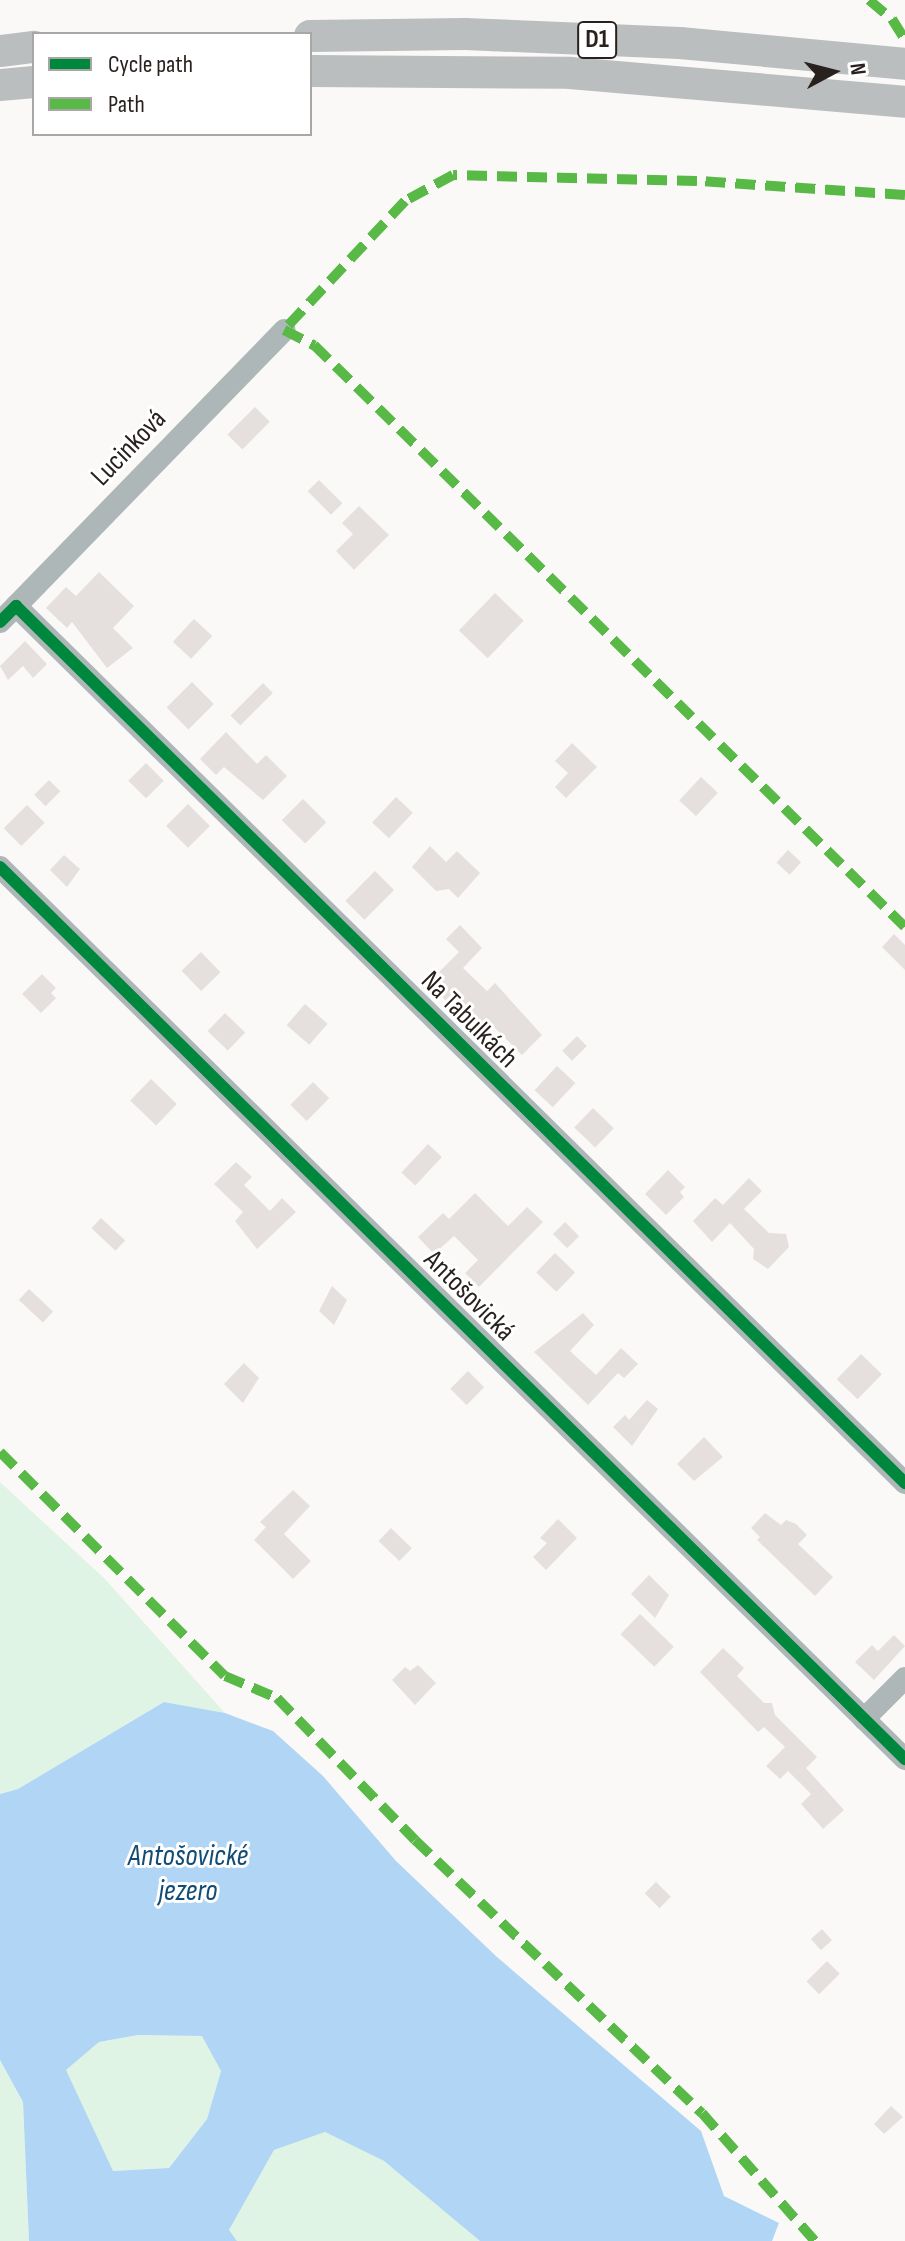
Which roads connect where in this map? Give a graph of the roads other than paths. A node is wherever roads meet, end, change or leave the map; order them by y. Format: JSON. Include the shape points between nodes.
{"nodes":[{"id":1,"x":312,"y":36,"type":"edge"},
{"id":2,"x":32,"y":47,"type":"edge"},
{"id":3,"x":0,"y":51,"type":"edge"},
{"id":4,"x":894,"y":63,"type":"edge"},
{"id":5,"x":312,"y":71,"type":"edge"},
{"id":6,"x":32,"y":82,"type":"edge"},
{"id":7,"x":0,"y":85,"type":"edge"},
{"id":8,"x":893,"y":101,"type":"edge"},
{"id":9,"x":284,"y":330,"type":"dead end"},
{"id":10,"x":8,"y":614,"type":"edge"},
{"id":11,"x":0,"y":867,"type":"edge"},
{"id":12,"x":905,"y":1483,"type":"edge"},
{"id":13,"x":905,"y":1678,"type":"edge"},
{"id":14,"x":864,"y":1719,"type":"junction"},
{"id":15,"x":905,"y":1759,"type":"edge"}],
"edges":[{"from":1,"to":4,"type":"highway","number":"D1","via":[[591,39]]},
{"from":2,"to":3,"type":"highway"},
{"from":5,"to":8,"type":"highway","number":"D1","via":[[570,73]]},
{"from":6,"to":7,"type":"highway"},
{"from":9,"to":10,"type":"street","name":"Lucinková"},
{"from":10,"to":12,"type":"street","name":"Na Tabulkách"},
{"from":11,"to":14,"type":"street","name":"Antošovická"},
{"from":13,"to":14,"type":"street"},
{"from":14,"to":15,"type":"street","name":"Antošovická"}]}
